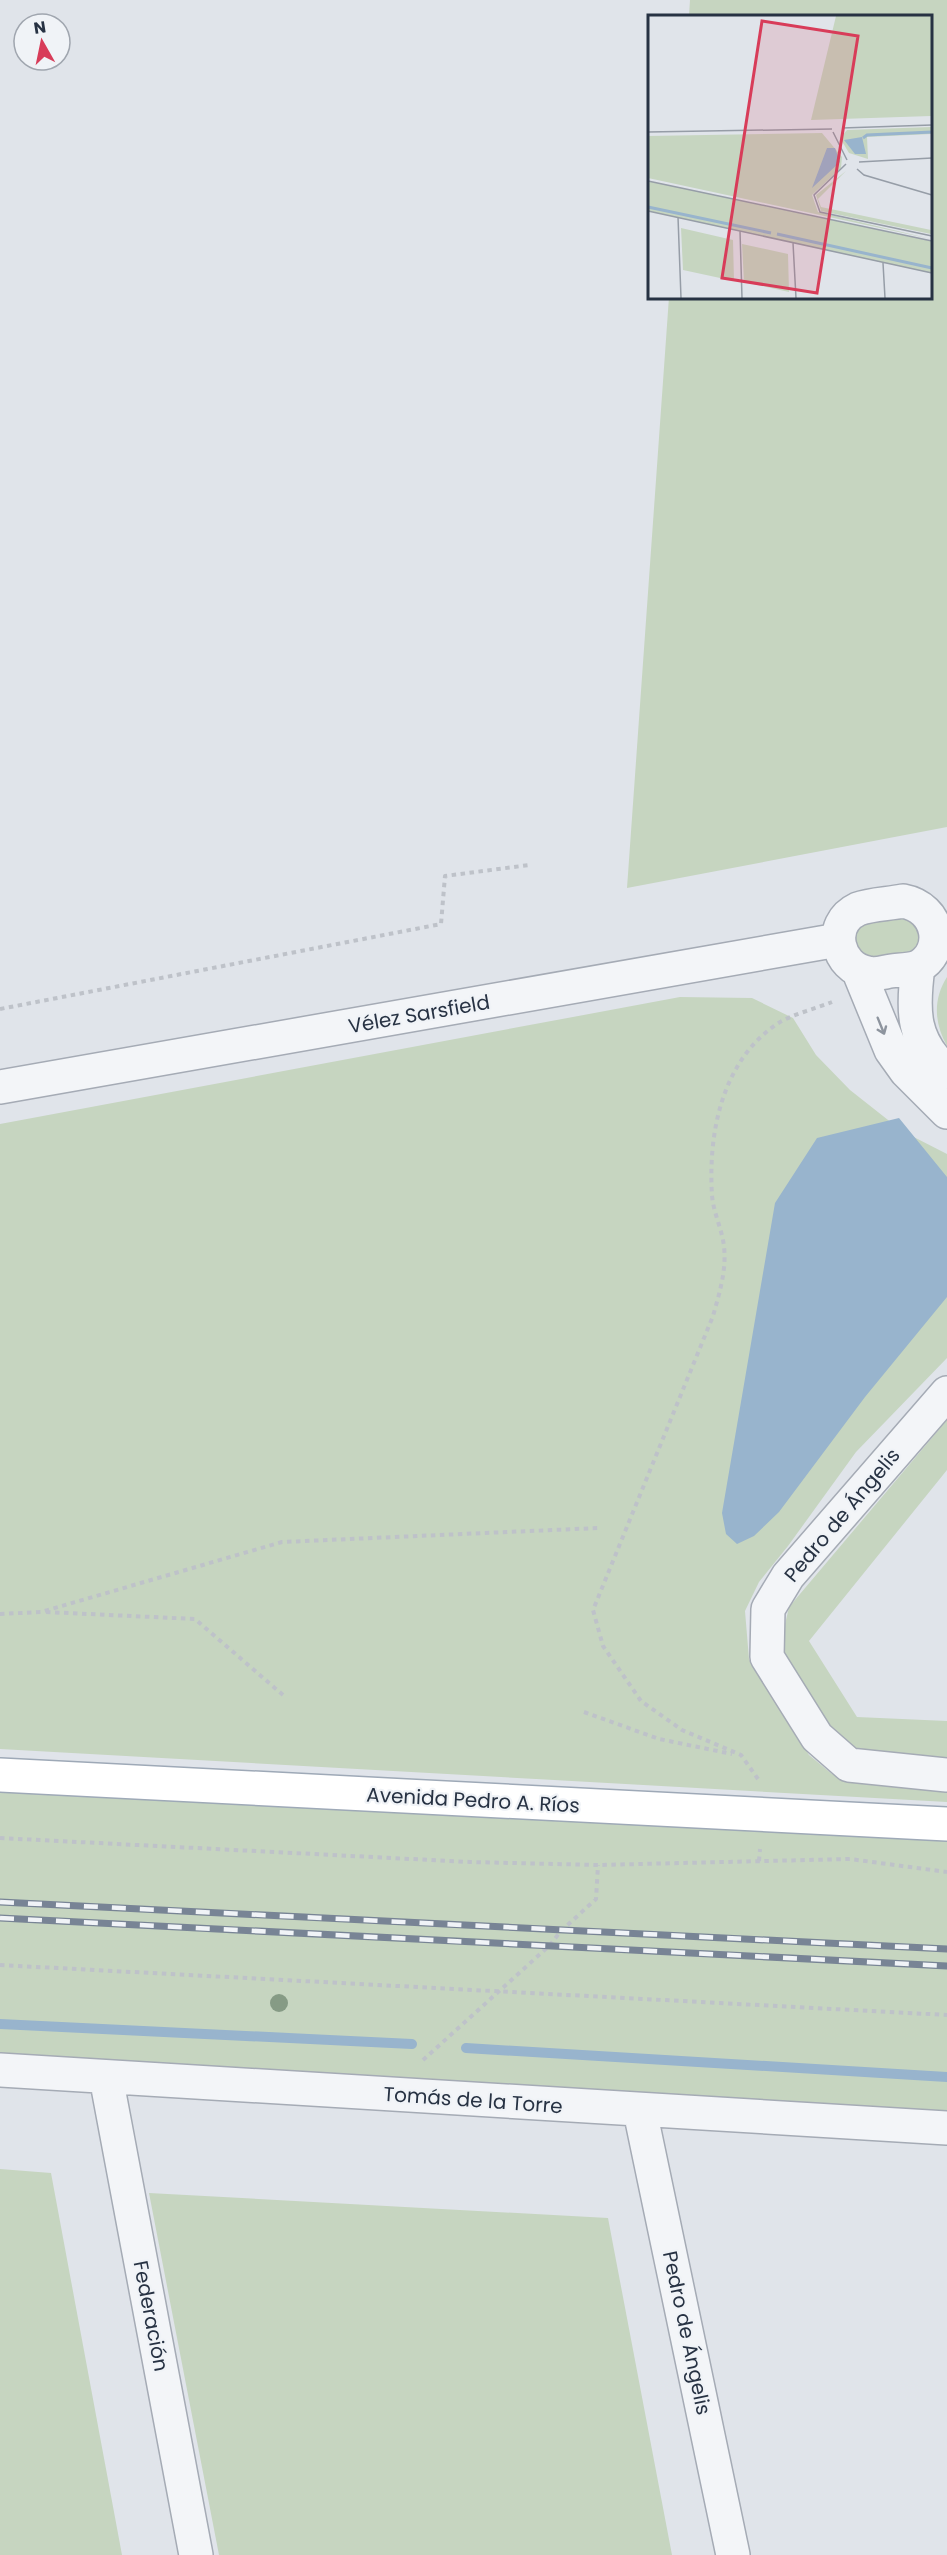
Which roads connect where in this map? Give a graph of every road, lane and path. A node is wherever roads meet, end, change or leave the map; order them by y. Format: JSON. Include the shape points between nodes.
{"nodes":[{"id":1,"x":529,"y":865,"type":"dead end"},
{"id":2,"x":941,"y":920,"type":"edge"},
{"id":3,"x":838,"y":940,"type":"junction"},
{"id":4,"x":918,"y":967,"type":"junction"},
{"id":5,"x":859,"y":972,"type":"junction"},
{"id":6,"x":834,"y":1001,"type":"dead end"},
{"id":7,"x":0,"y":1010,"type":"edge"},
{"id":8,"x":947,"y":1072,"type":"edge"},
{"id":9,"x":0,"y":1087,"type":"edge"},
{"id":10,"x":947,"y":1112,"type":"edge"},
{"id":11,"x":947,"y":1393,"type":"edge"},
{"id":12,"x":598,"y":1528,"type":"dead end"},
{"id":13,"x":41,"y":1612,"type":"junction"},
{"id":14,"x":0,"y":1614,"type":"edge"},
{"id":15,"x":283,"y":1695,"type":"dead end"},
{"id":16,"x":584,"y":1712,"type":"dead end"},
{"id":17,"x":741,"y":1755,"type":"junction"},
{"id":18,"x":0,"y":1775,"type":"edge"},
{"id":19,"x":947,"y":1775,"type":"edge"},
{"id":20,"x":760,"y":1781,"type":"dead end"},
{"id":21,"x":947,"y":1824,"type":"edge"},
{"id":22,"x":0,"y":1838,"type":"edge"},
{"id":23,"x":598,"y":1865,"type":"junction"},
{"id":24,"x":947,"y":1872,"type":"edge"},
{"id":25,"x":0,"y":1965,"type":"edge"},
{"id":26,"x":499,"y":1992,"type":"junction"},
{"id":27,"x":947,"y":2015,"type":"edge"},
{"id":28,"x":0,"y":2070,"type":"edge"},
{"id":29,"x":106,"y":2077,"type":"junction"},
{"id":30,"x":385,"y":2095,"type":"junction"},
{"id":31,"x":640,"y":2111,"type":"junction"},
{"id":32,"x":947,"y":2128,"type":"edge"},
{"id":33,"x":196,"y":2555,"type":"edge"},
{"id":34,"x":733,"y":2555,"type":"edge"}],
"edges":[{"from":1,"to":7,"type":"path","via":[[445,876],[441,924]]},
{"from":2,"to":3,"type":"street","via":[[916,903],[903,901],[859,909],[848,916]]},
{"from":2,"to":4,"type":"street","via":[[936,948]]},
{"from":3,"to":5,"type":"street","via":[[841,954]]},
{"from":3,"to":9,"type":"street","name":"Vélez Sarsfield"},
{"from":4,"to":5,"type":"street","via":[[873,974]]},
{"from":4,"to":8,"type":"street","via":[[916,1023],[925,1048]]},
{"from":5,"to":10,"type":"street","one_way":true,"via":[[891,1050]]},
{"from":6,"to":17,"type":"path","via":[[778,1023],[744,1054],[724,1094],[713,1144],[712,1197],[723,1241],[724,1276],[713,1316],[593,1610],[603,1646],[641,1701],[682,1730]]},
{"from":11,"to":19,"type":"street","name":"Pedro de Ángelis","via":[[788,1576],[768,1610],[767,1657],[817,1737],[849,1765]]},
{"from":12,"to":13,"type":"path","via":[[282,1542]]},
{"from":13,"to":14,"type":"path"},
{"from":13,"to":15,"type":"path","via":[[195,1619]]},
{"from":16,"to":17,"type":"path","via":[[659,1739]]},
{"from":17,"to":20,"type":"path"},
{"from":18,"to":21,"type":"main road","name":"Avenida Pedro A. Ríos"},
{"from":22,"to":23,"type":"path"},
{"from":23,"to":24,"type":"path","via":[[850,1859]]},
{"from":23,"to":26,"type":"path","via":[[596,1899]]},
{"from":25,"to":26,"type":"path"},
{"from":26,"to":27,"type":"path"},
{"from":26,"to":30,"type":"path"},
{"from":28,"to":29,"type":"street","name":"Tomás de la Torre"},
{"from":29,"to":30,"type":"street","name":"Tomás de la Torre"},
{"from":29,"to":33,"type":"street","name":"Federación"},
{"from":30,"to":31,"type":"street","name":"Tomás de la Torre"},
{"from":31,"to":32,"type":"street","name":"Tomás de la Torre"},
{"from":31,"to":34,"type":"street","name":"Pedro de Ángelis"}]}
